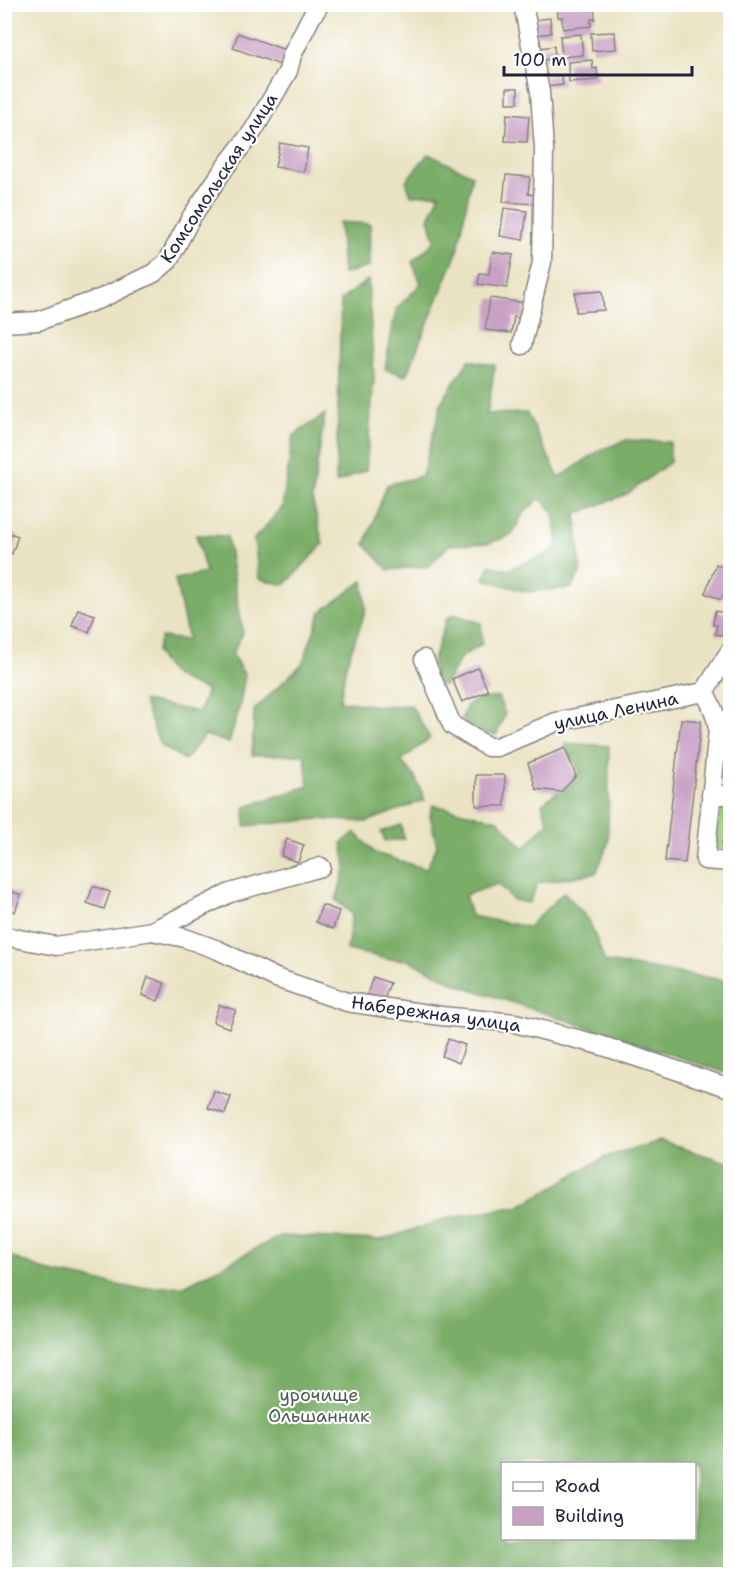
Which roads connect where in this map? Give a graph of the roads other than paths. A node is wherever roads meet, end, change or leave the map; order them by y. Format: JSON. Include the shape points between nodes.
{"nodes":[{"id":1,"x":320,"y":4,"type":"edge"},
{"id":2,"x":524,"y":4,"type":"edge"},
{"id":3,"x":4,"y":323,"type":"edge"},
{"id":4,"x":522,"y":345,"type":"dead end"},
{"id":5,"x":730,"y":651,"type":"edge"},
{"id":6,"x":424,"y":659,"type":"dead end"},
{"id":7,"x":704,"y":692,"type":"junction"},
{"id":8,"x":711,"y":795,"type":"junction"},
{"id":9,"x":730,"y":795,"type":"edge"},
{"id":10,"x":730,"y":862,"type":"edge"},
{"id":11,"x":321,"y":867,"type":"dead end"},
{"id":12,"x":152,"y":931,"type":"junction"},
{"id":13,"x":4,"y":936,"type":"edge"},
{"id":14,"x":730,"y":1088,"type":"edge"}],
"edges":[{"from":1,"to":3,"type":"street","name":"Комсомольская улица","via":[[253,131],[192,216],[168,261],[154,273],[102,298],[38,321]]},
{"from":2,"to":4,"type":"street","via":[[540,92],[543,159],[542,262]]},
{"from":5,"to":7,"type":"street","name":"улица Ленина"},
{"from":6,"to":7,"type":"street","name":"улица Ленина","via":[[452,725],[488,747],[497,747],[556,722]]},
{"from":7,"to":8,"type":"street","via":[[714,709],[718,729]]},
{"from":8,"to":9,"type":"street"},
{"from":8,"to":10,"type":"street","via":[[705,860]]},
{"from":11,"to":12,"type":"street","via":[[230,893]]},
{"from":12,"to":13,"type":"street","name":"Набережная улица","via":[[56,946]]},
{"from":12,"to":14,"type":"street","name":"Набережная улица","via":[[207,946],[276,978],[347,1002],[515,1023],[600,1045]]}]}
